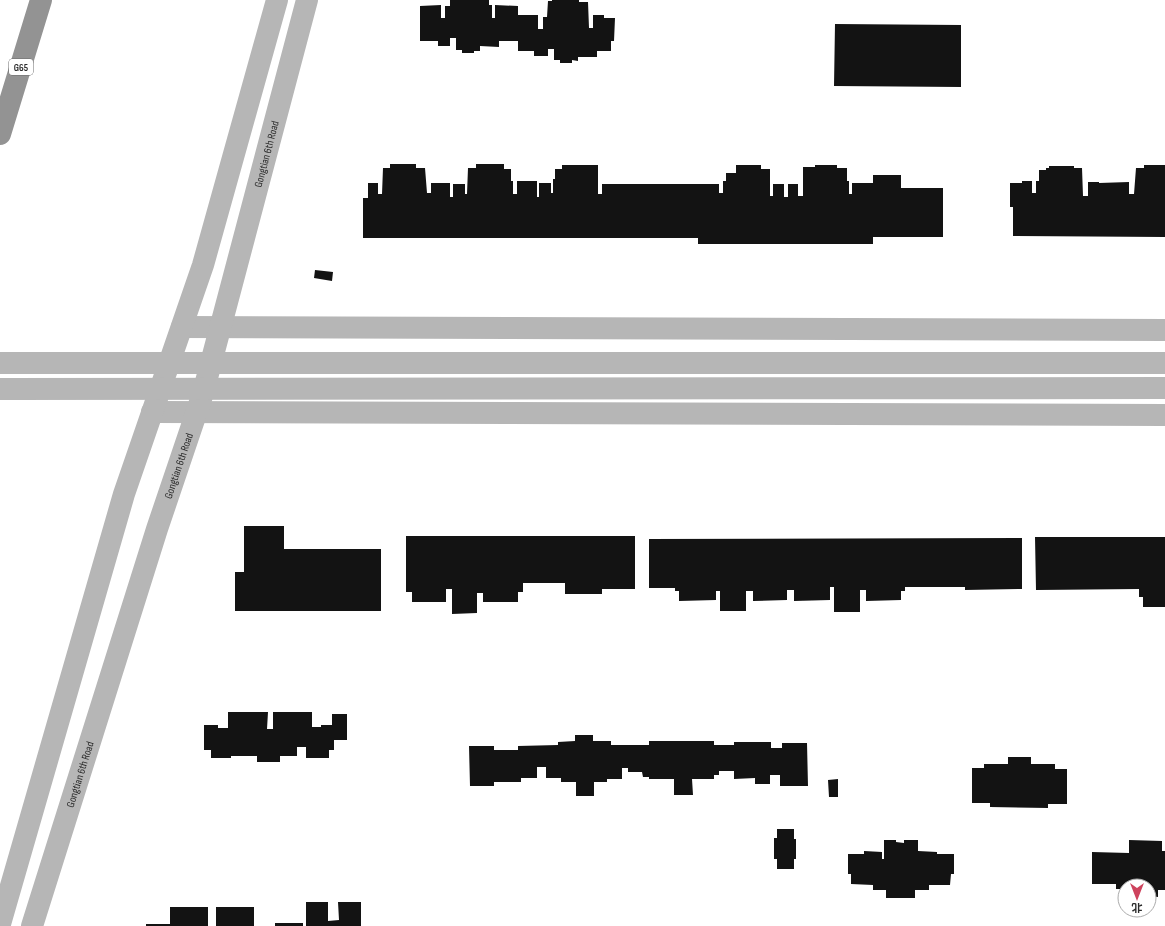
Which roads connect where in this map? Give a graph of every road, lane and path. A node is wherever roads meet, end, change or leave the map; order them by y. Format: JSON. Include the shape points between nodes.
{"nodes":[{"id":1,"x":41,"y":0,"type":"edge"},
{"id":2,"x":276,"y":0,"type":"edge"},
{"id":3,"x":307,"y":0,"type":"edge"},
{"id":4,"x":0,"y":134,"type":"edge"},
{"id":5,"x":182,"y":327,"type":"junction"},
{"id":6,"x":220,"y":327,"type":"junction"},
{"id":7,"x":1165,"y":330,"type":"edge"},
{"id":8,"x":0,"y":363,"type":"edge"},
{"id":9,"x":1165,"y":363,"type":"edge"},
{"id":10,"x":1165,"y":388,"type":"edge"},
{"id":11,"x":0,"y":389,"type":"edge"},
{"id":12,"x":152,"y":412,"type":"junction"},
{"id":13,"x":196,"y":412,"type":"junction"},
{"id":14,"x":1165,"y":415,"type":"edge"},
{"id":15,"x":0,"y":924,"type":"edge"},
{"id":16,"x":32,"y":926,"type":"edge"}],
"edges":[{"from":1,"to":4,"type":"highway","number":"G65"},
{"from":2,"to":5,"type":"street","via":[[204,265]]},
{"from":3,"to":6,"type":"street","name":"Gongtian 6th Road"},
{"from":5,"to":6,"type":"street"},
{"from":5,"to":12,"type":"street"},
{"from":6,"to":7,"type":"street"},
{"from":6,"to":13,"type":"street","name":"Gongtian 6th Road"},
{"from":8,"to":9,"type":"street","bridge":true},
{"from":10,"to":11,"type":"street","bridge":true},
{"from":12,"to":13,"type":"street"},
{"from":12,"to":15,"type":"street","via":[[122,502]]},
{"from":13,"to":14,"type":"street"},
{"from":13,"to":16,"type":"street","name":"Gongtian 6th Road"}]}
